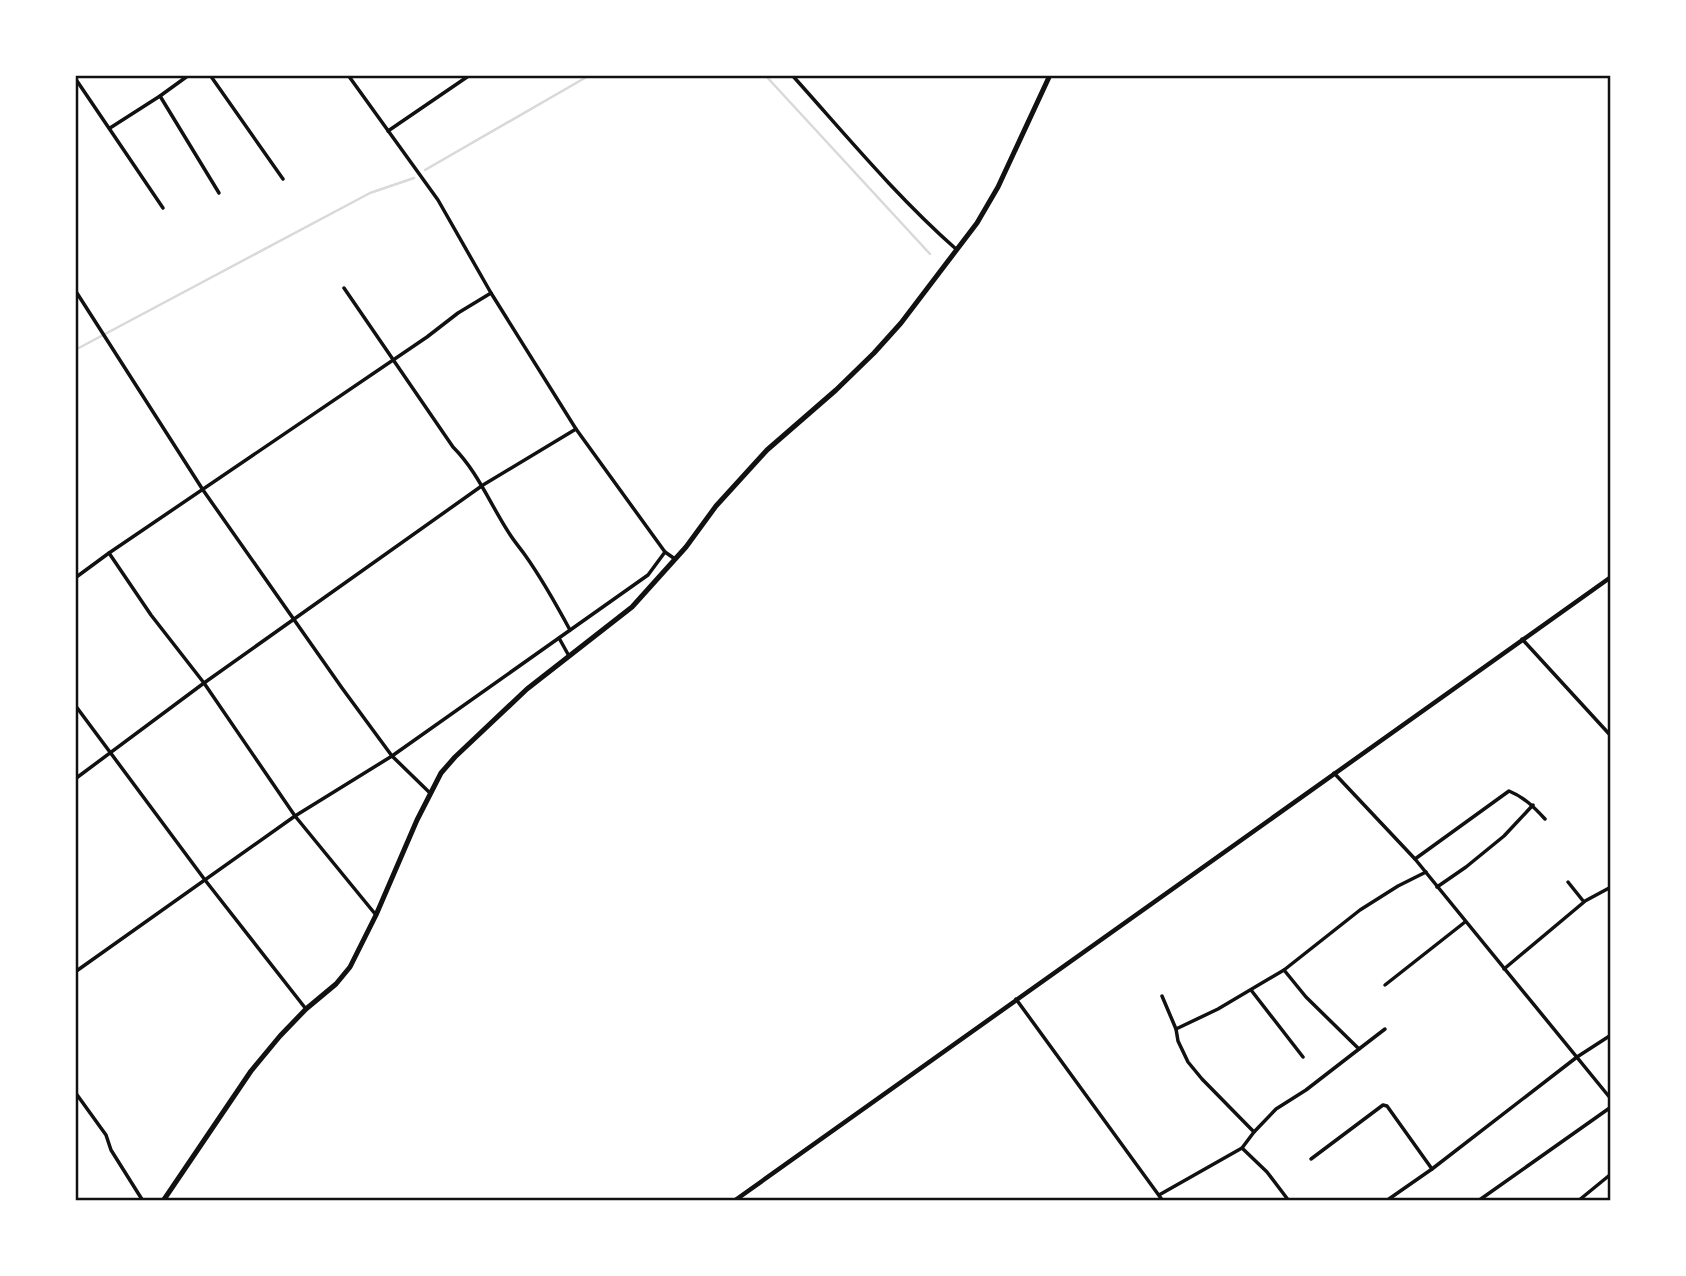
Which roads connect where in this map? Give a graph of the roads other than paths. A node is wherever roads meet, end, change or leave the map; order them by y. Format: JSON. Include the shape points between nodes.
{"nodes":[{"id":1,"x":189,"y":75,"type":"edge"},
{"id":2,"x":210,"y":75,"type":"edge"},
{"id":3,"x":348,"y":75,"type":"edge"},
{"id":4,"x":470,"y":75,"type":"edge"},
{"id":5,"x":792,"y":75,"type":"edge"},
{"id":6,"x":1050,"y":75,"type":"edge"},
{"id":7,"x":75,"y":78,"type":"edge"},
{"id":8,"x":160,"y":96,"type":"junction"},
{"id":9,"x":110,"y":128,"type":"junction"},
{"id":10,"x":388,"y":131,"type":"junction"},
{"id":11,"x":283,"y":179,"type":"dead end"},
{"id":12,"x":219,"y":193,"type":"dead end"},
{"id":13,"x":163,"y":208,"type":"dead end"},
{"id":14,"x":958,"y":250,"type":"junction"},
{"id":15,"x":344,"y":288,"type":"dead end"},
{"id":16,"x":75,"y":290,"type":"edge"},
{"id":17,"x":491,"y":293,"type":"junction"},
{"id":18,"x":393,"y":359,"type":"junction"},
{"id":19,"x":576,"y":429,"type":"junction"},
{"id":20,"x":483,"y":485,"type":"junction"},
{"id":21,"x":203,"y":490,"type":"junction"},
{"id":22,"x":665,"y":552,"type":"junction"},
{"id":23,"x":109,"y":553,"type":"junction"},
{"id":24,"x":676,"y":559,"type":"junction"},
{"id":25,"x":1611,"y":577,"type":"edge"},
{"id":26,"x":75,"y":578,"type":"edge"},
{"id":27,"x":294,"y":618,"type":"junction"},
{"id":28,"x":570,"y":630,"type":"junction"},
{"id":29,"x":559,"y":638,"type":"junction"},
{"id":30,"x":1522,"y":639,"type":"junction"},
{"id":31,"x":569,"y":656,"type":"junction"},
{"id":32,"x":204,"y":683,"type":"junction"},
{"id":33,"x":75,"y":705,"type":"edge"},
{"id":34,"x":1611,"y":735,"type":"edge"},
{"id":35,"x":110,"y":754,"type":"junction"},
{"id":36,"x":392,"y":756,"type":"junction"},
{"id":37,"x":1334,"y":773,"type":"junction"},
{"id":38,"x":75,"y":779,"type":"edge"},
{"id":39,"x":430,"y":793,"type":"junction"},
{"id":40,"x":1532,"y":805,"type":"junction"},
{"id":41,"x":295,"y":816,"type":"junction"},
{"id":42,"x":1545,"y":819,"type":"dead end"},
{"id":43,"x":1415,"y":859,"type":"junction"},
{"id":44,"x":1426,"y":872,"type":"junction"},
{"id":45,"x":205,"y":880,"type":"junction"},
{"id":46,"x":1568,"y":882,"type":"dead end"},
{"id":47,"x":1437,"y":887,"type":"junction"},
{"id":48,"x":1611,"y":887,"type":"edge"},
{"id":49,"x":1584,"y":902,"type":"junction"},
{"id":50,"x":376,"y":915,"type":"junction"},
{"id":51,"x":1465,"y":922,"type":"junction"},
{"id":52,"x":1504,"y":969,"type":"junction"},
{"id":53,"x":1284,"y":970,"type":"junction"},
{"id":54,"x":75,"y":972,"type":"edge"},
{"id":55,"x":1385,"y":985,"type":"dead end"},
{"id":56,"x":1251,"y":990,"type":"junction"},
{"id":57,"x":1162,"y":996,"type":"dead end"},
{"id":58,"x":1016,"y":999,"type":"junction"},
{"id":59,"x":306,"y":1009,"type":"junction"},
{"id":60,"x":1385,"y":1029,"type":"dead end"},
{"id":61,"x":1176,"y":1030,"type":"junction"},
{"id":62,"x":1611,"y":1035,"type":"edge"},
{"id":63,"x":1359,"y":1049,"type":"junction"},
{"id":64,"x":1303,"y":1057,"type":"dead end"},
{"id":65,"x":1577,"y":1057,"type":"junction"},
{"id":66,"x":75,"y":1092,"type":"edge"},
{"id":67,"x":1611,"y":1099,"type":"edge"},
{"id":68,"x":1611,"y":1107,"type":"edge"},
{"id":69,"x":1254,"y":1132,"type":"junction"},
{"id":70,"x":1242,"y":1148,"type":"junction"},
{"id":71,"x":1311,"y":1159,"type":"dead end"},
{"id":72,"x":1432,"y":1169,"type":"junction"},
{"id":73,"x":1611,"y":1174,"type":"edge"},
{"id":74,"x":1159,"y":1195,"type":"junction"},
{"id":75,"x":143,"y":1201,"type":"edge"},
{"id":76,"x":163,"y":1201,"type":"edge"},
{"id":77,"x":734,"y":1201,"type":"edge"},
{"id":78,"x":1163,"y":1201,"type":"edge"},
{"id":79,"x":1289,"y":1201,"type":"edge"},
{"id":80,"x":1386,"y":1201,"type":"edge"},
{"id":81,"x":1478,"y":1201,"type":"edge"},
{"id":82,"x":1578,"y":1201,"type":"edge"}],
"edges":[{"from":1,"to":8,"type":"street"},
{"from":2,"to":11,"type":"street"},
{"from":3,"to":10,"type":"street"},
{"from":4,"to":10,"type":"street"},
{"from":5,"to":14,"type":"street","via":[[924,220]]},
{"from":6,"to":14,"type":"main road","via":[[998,187]]},
{"from":7,"to":9,"type":"street"},
{"from":8,"to":9,"type":"street"},
{"from":8,"to":12,"type":"street"},
{"from":9,"to":13,"type":"street"},
{"from":10,"to":17,"type":"street","via":[[438,200]]},
{"from":14,"to":24,"type":"main road","via":[[874,353],[767,450]]},
{"from":15,"to":18,"type":"street"},
{"from":16,"to":21,"type":"street"},
{"from":17,"to":18,"type":"street"},
{"from":17,"to":19,"type":"street"},
{"from":18,"to":20,"type":"street"},
{"from":18,"to":21,"type":"street"},
{"from":19,"to":20,"type":"street"},
{"from":19,"to":22,"type":"street"},
{"from":20,"to":27,"type":"street"},
{"from":20,"to":28,"type":"street"},
{"from":21,"to":23,"type":"street"},
{"from":21,"to":27,"type":"street"},
{"from":22,"to":24,"type":"street"},
{"from":22,"to":28,"type":"street","via":[[648,575]]},
{"from":23,"to":26,"type":"street"},
{"from":23,"to":32,"type":"street"},
{"from":24,"to":31,"type":"main road","via":[[632,607]]},
{"from":25,"to":30,"type":"street"},
{"from":27,"to":32,"type":"street"},
{"from":27,"to":36,"type":"street"},
{"from":28,"to":29,"type":"street"},
{"from":29,"to":31,"type":"street"},
{"from":29,"to":36,"type":"street"},
{"from":30,"to":34,"type":"street"},
{"from":30,"to":37,"type":"street"},
{"from":31,"to":39,"type":"main road","via":[[454,757]]},
{"from":32,"to":35,"type":"street"},
{"from":32,"to":41,"type":"street"},
{"from":33,"to":35,"type":"street"},
{"from":35,"to":38,"type":"street"},
{"from":35,"to":45,"type":"street"},
{"from":36,"to":39,"type":"street"},
{"from":36,"to":41,"type":"street"},
{"from":37,"to":43,"type":"street"},
{"from":37,"to":58,"type":"street"},
{"from":39,"to":50,"type":"main road"},
{"from":40,"to":42,"type":"street"},
{"from":40,"to":43,"type":"street","via":[[1507,792]]},
{"from":40,"to":47,"type":"street","via":[[1504,836]]},
{"from":41,"to":45,"type":"street"},
{"from":41,"to":50,"type":"street"},
{"from":43,"to":44,"type":"street"},
{"from":44,"to":47,"type":"street"},
{"from":44,"to":53,"type":"street","via":[[1360,910]]},
{"from":45,"to":54,"type":"street"},
{"from":45,"to":59,"type":"street"},
{"from":46,"to":49,"type":"street"},
{"from":47,"to":51,"type":"street"},
{"from":48,"to":49,"type":"street"},
{"from":49,"to":52,"type":"street"},
{"from":50,"to":59,"type":"main road","via":[[350,967]]},
{"from":51,"to":52,"type":"street"},
{"from":51,"to":55,"type":"street"},
{"from":52,"to":65,"type":"street"},
{"from":53,"to":56,"type":"street"},
{"from":53,"to":63,"type":"street"},
{"from":56,"to":61,"type":"street"},
{"from":56,"to":64,"type":"street"},
{"from":57,"to":61,"type":"street"},
{"from":58,"to":74,"type":"street"},
{"from":58,"to":77,"type":"street"},
{"from":59,"to":76,"type":"main road","via":[[251,1071]]},
{"from":60,"to":63,"type":"street"},
{"from":61,"to":69,"type":"street","via":[[1194,1070]]},
{"from":62,"to":65,"type":"street"},
{"from":63,"to":69,"type":"street","via":[[1276,1109]]},
{"from":65,"to":67,"type":"street"},
{"from":65,"to":72,"type":"street"},
{"from":66,"to":75,"type":"street","via":[[106,1135]]},
{"from":68,"to":81,"type":"street"},
{"from":69,"to":70,"type":"street"},
{"from":70,"to":74,"type":"street"},
{"from":70,"to":79,"type":"street"},
{"from":71,"to":72,"type":"street","via":[[1383,1105]]},
{"from":72,"to":80,"type":"street"},
{"from":73,"to":82,"type":"street"},
{"from":74,"to":78,"type":"street"}]}
